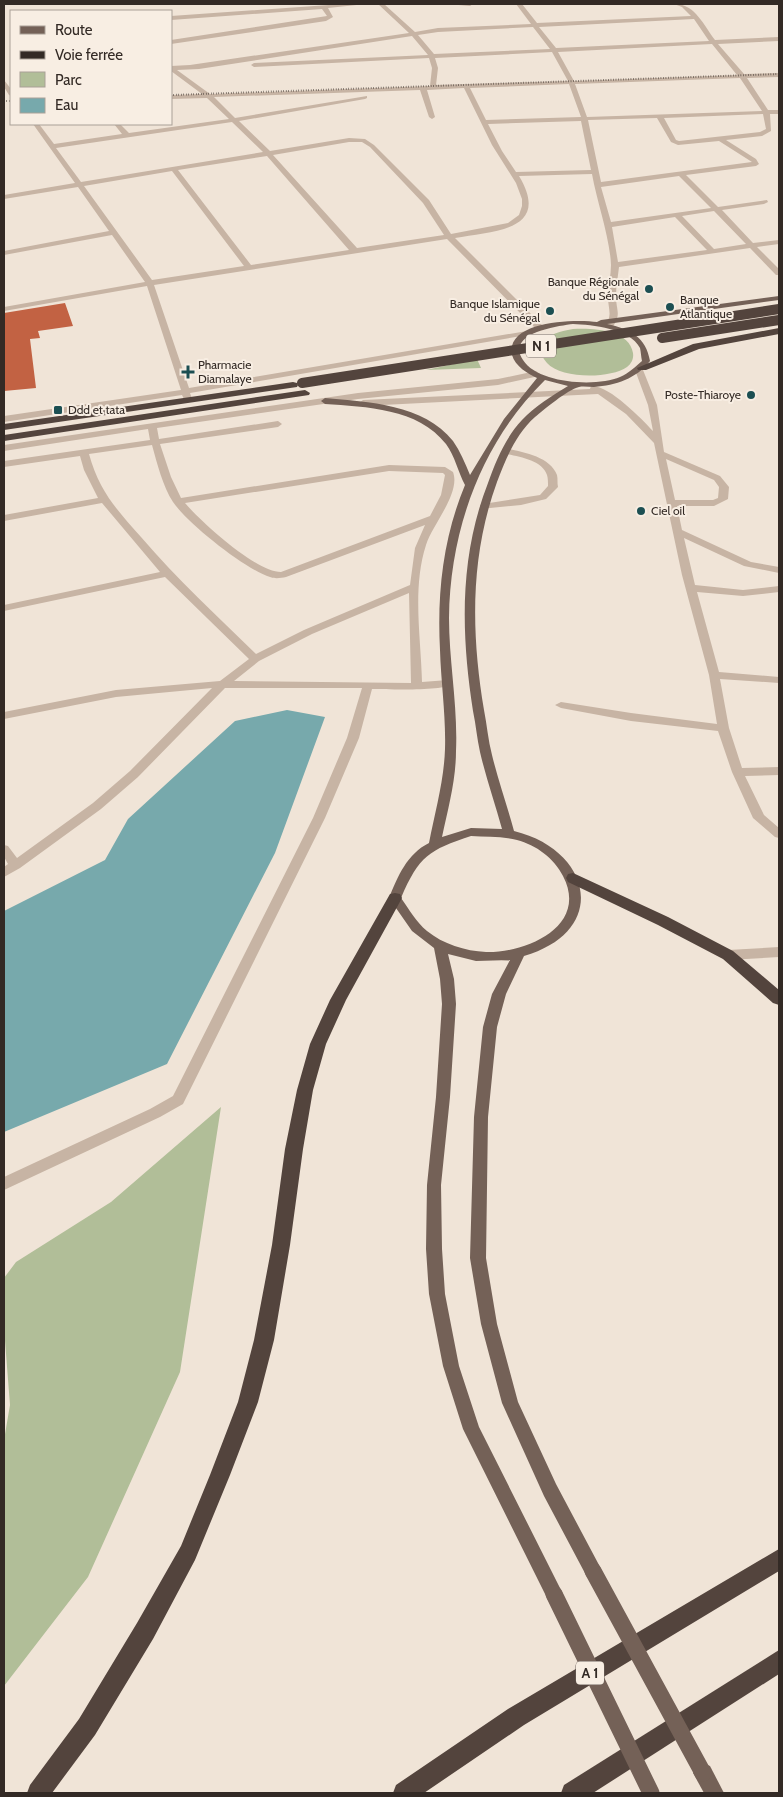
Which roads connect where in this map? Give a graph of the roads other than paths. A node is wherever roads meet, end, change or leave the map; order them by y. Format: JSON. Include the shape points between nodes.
{"nodes":[{"id":1,"x":363,"y":4,"type":"edge"},
{"id":2,"x":381,"y":4,"type":"edge"},
{"id":3,"x":450,"y":4,"type":"edge"},
{"id":4,"x":470,"y":4,"type":"edge"},
{"id":5,"x":519,"y":4,"type":"edge"},
{"id":6,"x":677,"y":4,"type":"edge"},
{"id":7,"x":687,"y":5,"type":"edge"},
{"id":8,"x":292,"y":7,"type":"edge"},
{"id":9,"x":324,"y":7,"type":"junction"},
{"id":10,"x":172,"y":18,"type":"edge"},
{"id":11,"x":696,"y":18,"type":"junction"},
{"id":12,"x":534,"y":24,"type":"junction"},
{"id":13,"x":413,"y":33,"type":"junction"},
{"id":14,"x":779,"y":39,"type":"edge"},
{"id":15,"x":172,"y":42,"type":"edge"},
{"id":16,"x":714,"y":44,"type":"junction"},
{"id":17,"x":553,"y":49,"type":"junction"},
{"id":18,"x":432,"y":56,"type":"junction"},
{"id":19,"x":191,"y":67,"type":"junction"},
{"id":20,"x":172,"y":68,"type":"edge"},
{"id":21,"x":172,"y":69,"type":"edge"},
{"id":22,"x":742,"y":76,"type":"junction"},
{"id":23,"x":778,"y":76,"type":"edge"},
{"id":24,"x":571,"y":83,"type":"junction"},
{"id":25,"x":466,"y":86,"type":"junction"},
{"id":26,"x":414,"y":88,"type":"junction"},
{"id":27,"x":423,"y":88,"type":"junction"},
{"id":28,"x":434,"y":88,"type":"junction"},
{"id":29,"x":209,"y":96,"type":"junction"},
{"id":30,"x":172,"y":97,"type":"edge"},
{"id":31,"x":766,"y":112,"type":"junction"},
{"id":32,"x":779,"y":112,"type":"edge"},
{"id":33,"x":659,"y":115,"type":"junction"},
{"id":34,"x":432,"y":116,"type":"dead end"},
{"id":35,"x":584,"y":117,"type":"junction"},
{"id":36,"x":233,"y":120,"type":"junction"},
{"id":37,"x":484,"y":122,"type":"junction"},
{"id":38,"x":37,"y":125,"type":"edge"},
{"id":39,"x":117,"y":125,"type":"edge"},
{"id":40,"x":128,"y":136,"type":"junction"},
{"id":41,"x":722,"y":140,"type":"junction"},
{"id":42,"x":54,"y":146,"type":"junction"},
{"id":43,"x":268,"y":153,"type":"junction"},
{"id":44,"x":173,"y":168,"type":"junction"},
{"id":45,"x":594,"y":172,"type":"junction"},
{"id":46,"x":514,"y":174,"type":"junction"},
{"id":47,"x":682,"y":175,"type":"junction"},
{"id":48,"x":81,"y":184,"type":"junction"},
{"id":49,"x":597,"y":185,"type":"junction"},
{"id":50,"x":4,"y":196,"type":"edge"},
{"id":51,"x":764,"y":202,"type":"dead end"},
{"id":52,"x":718,"y":210,"type":"junction"},
{"id":53,"x":677,"y":215,"type":"junction"},
{"id":54,"x":608,"y":225,"type":"junction"},
{"id":55,"x":114,"y":232,"type":"junction"},
{"id":56,"x":448,"y":235,"type":"junction"},
{"id":57,"x":779,"y":242,"type":"edge"},
{"id":58,"x":750,"y":246,"type":"junction"},
{"id":59,"x":354,"y":250,"type":"junction"},
{"id":60,"x":712,"y":251,"type":"junction"},
{"id":61,"x":4,"y":253,"type":"edge"},
{"id":62,"x":615,"y":265,"type":"junction"},
{"id":63,"x":249,"y":267,"type":"junction"},
{"id":64,"x":779,"y":273,"type":"edge"},
{"id":65,"x":150,"y":283,"type":"junction"},
{"id":66,"x":779,"y":298,"type":"edge"},
{"id":67,"x":4,"y":309,"type":"edge"},
{"id":68,"x":779,"y":309,"type":"edge"},
{"id":69,"x":779,"y":320,"type":"edge"},
{"id":70,"x":611,"y":323,"type":"junction"},
{"id":71,"x":540,"y":328,"type":"junction"},
{"id":72,"x":779,"y":331,"type":"edge"},
{"id":73,"x":527,"y":334,"type":"junction"},
{"id":74,"x":640,"y":369,"type":"junction"},
{"id":75,"x":539,"y":376,"type":"junction"},
{"id":76,"x":578,"y":384,"type":"junction"},
{"id":77,"x":589,"y":385,"type":"junction"},
{"id":78,"x":304,"y":388,"type":"junction"},
{"id":79,"x":601,"y":392,"type":"junction"},
{"id":80,"x":562,"y":393,"type":"junction"},
{"id":81,"x":525,"y":396,"type":"junction"},
{"id":82,"x":188,"y":400,"type":"junction"},
{"id":83,"x":325,"y":401,"type":"junction"},
{"id":84,"x":358,"y":403,"type":"junction"},
{"id":85,"x":4,"y":418,"type":"edge"},
{"id":86,"x":201,"y":419,"type":"junction"},
{"id":87,"x":278,"y":424,"type":"dead end"},
{"id":88,"x":152,"y":426,"type":"junction"},
{"id":89,"x":4,"y":427,"type":"edge"},
{"id":90,"x":4,"y":438,"type":"edge"},
{"id":91,"x":154,"y":442,"type":"junction"},
{"id":92,"x":4,"y":448,"type":"edge"},
{"id":93,"x":659,"y":448,"type":"junction"},
{"id":94,"x":506,"y":451,"type":"junction"},
{"id":95,"x":84,"y":452,"type":"junction"},
{"id":96,"x":4,"y":464,"type":"edge"},
{"id":97,"x":469,"y":484,"type":"junction"},
{"id":98,"x":104,"y":500,"type":"junction"},
{"id":99,"x":177,"y":501,"type":"junction"},
{"id":100,"x":671,"y":503,"type":"junction"},
{"id":101,"x":483,"y":507,"type":"junction"},
{"id":102,"x":4,"y":518,"type":"edge"},
{"id":103,"x":435,"y":518,"type":"junction"},
{"id":104,"x":678,"y":532,"type":"junction"},
{"id":105,"x":779,"y":570,"type":"edge"},
{"id":106,"x":167,"y":574,"type":"junction"},
{"id":107,"x":414,"y":586,"type":"junction"},
{"id":108,"x":691,"y":588,"type":"junction"},
{"id":109,"x":779,"y":589,"type":"edge"},
{"id":110,"x":4,"y":608,"type":"edge"},
{"id":111,"x":255,"y":659,"type":"junction"},
{"id":112,"x":714,"y":675,"type":"junction"},
{"id":113,"x":779,"y":680,"type":"edge"},
{"id":114,"x":448,"y":683,"type":"junction"},
{"id":115,"x":222,"y":685,"type":"junction"},
{"id":116,"x":368,"y":685,"type":"junction"},
{"id":117,"x":417,"y":686,"type":"junction"},
{"id":118,"x":561,"y":705,"type":"dead end"},
{"id":119,"x":4,"y":715,"type":"edge"},
{"id":120,"x":723,"y":728,"type":"junction"},
{"id":121,"x":779,"y":771,"type":"edge"},
{"id":122,"x":738,"y":772,"type":"junction"},
{"id":123,"x":509,"y":834,"type":"junction"},
{"id":124,"x":779,"y":834,"type":"edge"},
{"id":125,"x":435,"y":843,"type":"junction"},
{"id":126,"x":4,"y":849,"type":"edge"},
{"id":127,"x":16,"y":865,"type":"junction"},
{"id":128,"x":4,"y":873,"type":"edge"},
{"id":129,"x":573,"y":878,"type":"junction"},
{"id":130,"x":395,"y":898,"type":"junction"},
{"id":131,"x":440,"y":945,"type":"junction"},
{"id":132,"x":779,"y":952,"type":"edge"},
{"id":133,"x":519,"y":954,"type":"junction"},
{"id":134,"x":728,"y":955,"type":"junction"},
{"id":135,"x":778,"y":996,"type":"edge"},
{"id":136,"x":4,"y":1184,"type":"edge"},
{"id":137,"x":779,"y":1559,"type":"edge"},
{"id":138,"x":779,"y":1661,"type":"edge"},
{"id":139,"x":38,"y":1793,"type":"edge"},
{"id":140,"x":404,"y":1793,"type":"edge"},
{"id":141,"x":572,"y":1793,"type":"edge"},
{"id":142,"x":651,"y":1793,"type":"edge"},
{"id":143,"x":714,"y":1793,"type":"edge"}],
"edges":[{"from":1,"to":9,"type":"street"},
{"from":2,"to":13,"type":"street"},
{"from":3,"to":4,"type":"street"},
{"from":5,"to":12,"type":"street"},
{"from":6,"to":7,"type":"street"},
{"from":7,"to":11,"type":"street"},
{"from":8,"to":9,"type":"street"},
{"from":8,"to":10,"type":"street"},
{"from":9,"to":15,"type":"street","via":[[330,17],[326,19]]},
{"from":11,"to":12,"type":"street"},
{"from":11,"to":16,"type":"street"},
{"from":12,"to":13,"type":"street"},
{"from":12,"to":17,"type":"street"},
{"from":13,"to":18,"type":"street"},
{"from":13,"to":19,"type":"street"},
{"from":14,"to":16,"type":"street"},
{"from":16,"to":17,"type":"street"},
{"from":16,"to":22,"type":"street"},
{"from":17,"to":18,"type":"street"},
{"from":17,"to":24,"type":"street"},
{"from":18,"to":19,"type":"street"},
{"from":18,"to":28,"type":"street"},
{"from":19,"to":20,"type":"street"},
{"from":21,"to":29,"type":"street"},
{"from":22,"to":23,"type":"street"},
{"from":22,"to":24,"type":"street"},
{"from":22,"to":31,"type":"street"},
{"from":24,"to":25,"type":"street"},
{"from":24,"to":35,"type":"street"},
{"from":25,"to":28,"type":"street"},
{"from":25,"to":37,"type":"street"},
{"from":26,"to":27,"type":"street"},
{"from":26,"to":29,"type":"street"},
{"from":26,"to":36,"type":"street"},
{"from":27,"to":28,"type":"street"},
{"from":27,"to":34,"type":"street"},
{"from":29,"to":30,"type":"street"},
{"from":29,"to":36,"type":"street"},
{"from":31,"to":32,"type":"street"},
{"from":31,"to":33,"type":"street"},
{"from":31,"to":41,"type":"street","via":[[769,130]]},
{"from":33,"to":35,"type":"street"},
{"from":33,"to":41,"type":"street","via":[[673,141],[678,143]]},
{"from":35,"to":37,"type":"street"},
{"from":35,"to":45,"type":"street"},
{"from":36,"to":40,"type":"street"},
{"from":36,"to":43,"type":"street"},
{"from":37,"to":46,"type":"street"},
{"from":38,"to":42,"type":"street"},
{"from":39,"to":40,"type":"street"},
{"from":40,"to":42,"type":"street"},
{"from":41,"to":47,"type":"street","via":[[756,164]]},
{"from":42,"to":48,"type":"street"},
{"from":43,"to":44,"type":"street"},
{"from":43,"to":56,"type":"street","via":[[349,140],[368,142],[426,202]]},
{"from":43,"to":59,"type":"street"},
{"from":44,"to":48,"type":"street"},
{"from":44,"to":63,"type":"street"},
{"from":45,"to":46,"type":"street"},
{"from":45,"to":49,"type":"street"},
{"from":46,"to":56,"type":"street","via":[[526,201],[523,215],[508,226]]},
{"from":47,"to":49,"type":"street"},
{"from":47,"to":52,"type":"street"},
{"from":48,"to":50,"type":"street"},
{"from":48,"to":55,"type":"street"},
{"from":49,"to":54,"type":"street"},
{"from":51,"to":52,"type":"street"},
{"from":52,"to":53,"type":"street"},
{"from":52,"to":58,"type":"street"},
{"from":53,"to":54,"type":"street"},
{"from":53,"to":60,"type":"street"},
{"from":54,"to":62,"type":"street"},
{"from":55,"to":61,"type":"street"},
{"from":55,"to":65,"type":"street"},
{"from":56,"to":59,"type":"street"},
{"from":56,"to":71,"type":"street"},
{"from":57,"to":58,"type":"street"},
{"from":58,"to":60,"type":"street"},
{"from":58,"to":64,"type":"street"},
{"from":59,"to":63,"type":"street"},
{"from":60,"to":62,"type":"street"},
{"from":62,"to":70,"type":"street","via":[[612,298],[615,311]]},
{"from":63,"to":65,"type":"street"},
{"from":65,"to":67,"type":"street"},
{"from":65,"to":82,"type":"street"},
{"from":66,"to":70,"type":"main road"},
{"from":68,"to":78,"type":"highway","number":"N 1","bridge":true},
{"from":69,"to":78,"type":"highway","number":"N 1","bridge":true},
{"from":70,"to":71,"type":"main road","via":[[564,323]]},
{"from":70,"to":74,"type":"main road","via":[[631,335],[644,348],[646,361]]},
{"from":71,"to":73,"type":"main road"},
{"from":72,"to":74,"type":"highway","via":[[697,346]]},
{"from":73,"to":75,"type":"main road","via":[[519,341],[517,358],[524,367]]},
{"from":73,"to":82,"type":"street"},
{"from":74,"to":77,"type":"main road","via":[[626,378]]},
{"from":74,"to":93,"type":"street","via":[[654,410]]},
{"from":75,"to":76,"type":"main road"},
{"from":75,"to":81,"type":"main road"},
{"from":75,"to":83,"type":"street"},
{"from":76,"to":77,"type":"main road"},
{"from":76,"to":80,"type":"main road"},
{"from":77,"to":79,"type":"street"},
{"from":78,"to":82,"type":"highway","number":"N 1"},
{"from":79,"to":80,"type":"street"},
{"from":79,"to":93,"type":"street","via":[[636,416]]},
{"from":80,"to":81,"type":"street"},
{"from":80,"to":94,"type":"main road","via":[[530,416]]},
{"from":81,"to":84,"type":"street"},
{"from":81,"to":97,"type":"main road","via":[[491,443]]},
{"from":82,"to":85,"type":"street","via":[[124,402]]},
{"from":82,"to":86,"type":"highway"},
{"from":82,"to":89,"type":"highway","number":"N 1"},
{"from":82,"to":90,"type":"highway","number":"N 1"},
{"from":83,"to":84,"type":"main road"},
{"from":83,"to":86,"type":"street"},
{"from":84,"to":97,"type":"main road","via":[[390,408],[434,428],[448,440]]},
{"from":86,"to":88,"type":"street"},
{"from":87,"to":91,"type":"street"},
{"from":88,"to":91,"type":"street"},
{"from":88,"to":92,"type":"street"},
{"from":91,"to":95,"type":"street"},
{"from":91,"to":99,"type":"street"},
{"from":93,"to":100,"type":"street"},
{"from":93,"to":100,"type":"street","via":[[717,478],[724,487],[723,499],[714,503]]},
{"from":94,"to":101,"type":"main road"},
{"from":94,"to":101,"type":"street","via":[[544,465],[552,474],[553,487],[543,497]]},
{"from":95,"to":96,"type":"street"},
{"from":95,"to":98,"type":"street"},
{"from":97,"to":114,"type":"main road","via":[[456,518],[447,563],[445,650]]},
{"from":98,"to":102,"type":"street"},
{"from":98,"to":106,"type":"street"},
{"from":99,"to":103,"type":"street","via":[[220,542],[273,575]]},
{"from":99,"to":103,"type":"street","via":[[389,468],[446,470],[450,474],[448,493]]},
{"from":100,"to":104,"type":"street"},
{"from":101,"to":123,"type":"main road","via":[[475,540],[468,608],[470,655],[486,754]]},
{"from":103,"to":107,"type":"street","via":[[420,546]]},
{"from":104,"to":105,"type":"street","via":[[748,564]]},
{"from":104,"to":108,"type":"street"},
{"from":106,"to":110,"type":"street"},
{"from":106,"to":111,"type":"street"},
{"from":107,"to":111,"type":"street"},
{"from":107,"to":117,"type":"street"},
{"from":108,"to":109,"type":"street","via":[[743,592]]},
{"from":108,"to":112,"type":"street"},
{"from":111,"to":115,"type":"street"},
{"from":112,"to":113,"type":"street"},
{"from":112,"to":120,"type":"street"},
{"from":114,"to":117,"type":"street"},
{"from":114,"to":125,"type":"main road","via":[[450,766]]},
{"from":115,"to":116,"type":"street"},
{"from":115,"to":119,"type":"street","via":[[109,695]]},
{"from":115,"to":127,"type":"street","via":[[134,774],[97,806]]},
{"from":116,"to":117,"type":"street"},
{"from":116,"to":136,"type":"street","via":[[353,738],[319,818],[178,1100]]},
{"from":118,"to":120,"type":"street"},
{"from":120,"to":122,"type":"street"},
{"from":121,"to":122,"type":"street"},
{"from":122,"to":124,"type":"street","via":[[760,818]]},
{"from":123,"to":125,"type":"main road","via":[[470,832]]},
{"from":123,"to":129,"type":"main road","via":[[537,843],[559,859]]},
{"from":125,"to":130,"type":"main road","via":[[415,858]]},
{"from":126,"to":127,"type":"street"},
{"from":127,"to":128,"type":"street"},
{"from":129,"to":133,"type":"main road","via":[[577,897],[573,915],[562,932],[543,946]]},
{"from":129,"to":134,"type":"highway"},
{"from":130,"to":131,"type":"main road","via":[[412,924]]},
{"from":130,"to":139,"type":"highway","via":[[338,1000],[318,1044],[294,1149],[264,1340],[248,1402],[220,1475],[188,1554],[145,1631],[88,1727]]},
{"from":131,"to":133,"type":"main road","via":[[474,955]]},
{"from":131,"to":142,"type":"main road","bridge":true,"via":[[448,1004],[434,1185],[434,1248],[437,1294],[451,1366],[471,1428]]},
{"from":132,"to":134,"type":"street"},
{"from":133,"to":143,"type":"main road","bridge":true,"via":[[499,994],[490,1027],[481,1117],[478,1258],[489,1324],[510,1403],[550,1490]]},
{"from":134,"to":135,"type":"highway"},
{"from":137,"to":140,"type":"highway","number":"A 1","via":[[516,1717]]},
{"from":138,"to":141,"type":"highway"}]}
